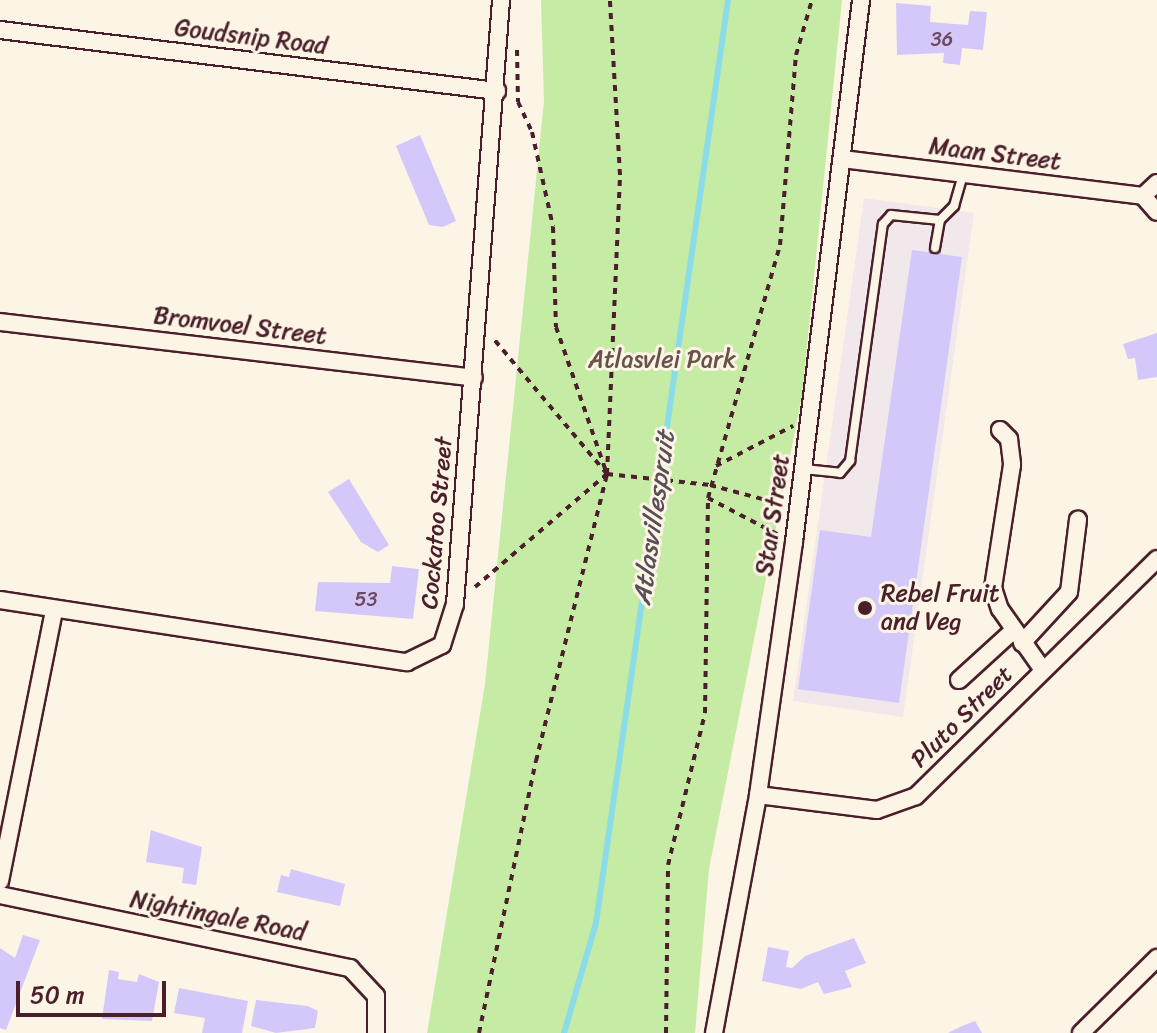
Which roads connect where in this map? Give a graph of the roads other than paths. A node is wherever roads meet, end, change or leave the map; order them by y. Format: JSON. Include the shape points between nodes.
{"nodes":[{"id":1,"x":501,"y":0,"type":"edge"},
{"id":2,"x":861,"y":0,"type":"edge"},
{"id":3,"x":0,"y":30,"type":"edge"},
{"id":4,"x":497,"y":91,"type":"junction"},
{"id":5,"x":842,"y":159,"type":"junction"},
{"id":6,"x":963,"y":174,"type":"junction"},
{"id":7,"x":1157,"y":183,"type":"edge"},
{"id":8,"x":1143,"y":196,"type":"junction"},
{"id":9,"x":1157,"y":212,"type":"edge"},
{"id":10,"x":940,"y":220,"type":"junction"},
{"id":11,"x":935,"y":248,"type":"dead end"},
{"id":12,"x":0,"y":322,"type":"edge"},
{"id":13,"x":474,"y":378,"type":"junction"},
{"id":14,"x":1000,"y":430,"type":"dead end"},
{"id":15,"x":804,"y":469,"type":"junction"},
{"id":16,"x":1078,"y":520,"type":"dead end"},
{"id":17,"x":1157,"y":559,"type":"edge"},
{"id":18,"x":0,"y":600,"type":"edge"},
{"id":19,"x":54,"y":610,"type":"junction"},
{"id":20,"x":1018,"y":636,"type":"junction"},
{"id":21,"x":1043,"y":670,"type":"junction"},
{"id":22,"x":959,"y":680,"type":"dead end"},
{"id":23,"x":758,"y":795,"type":"junction"},
{"id":24,"x":0,"y":881,"type":"edge"},
{"id":25,"x":0,"y":895,"type":"edge"},
{"id":26,"x":1157,"y":958,"type":"edge"},
{"id":27,"x":376,"y":1033,"type":"edge"},
{"id":28,"x":714,"y":1033,"type":"edge"},
{"id":29,"x":1081,"y":1033,"type":"edge"}],
"edges":[{"from":1,"to":4,"type":"street","name":"Cockatoo Street"},
{"from":2,"to":5,"type":"street","name":"Star Street"},
{"from":3,"to":4,"type":"street","name":"Goudsnip Road"},
{"from":4,"to":13,"type":"street","name":"Cockatoo Street"},
{"from":5,"to":6,"type":"street","name":"Maan Street"},
{"from":5,"to":15,"type":"street","name":"Star Street"},
{"from":6,"to":8,"type":"street","name":"Maan Street"},
{"from":6,"to":10,"type":"lane","via":[[954,206]]},
{"from":7,"to":8,"type":"street"},
{"from":8,"to":9,"type":"street"},
{"from":10,"to":11,"type":"lane"},
{"from":10,"to":15,"type":"lane","via":[[891,215],[883,224],[850,461],[840,473]]},
{"from":12,"to":13,"type":"street","name":"Bromvoel Street"},
{"from":13,"to":19,"type":"street","name":"Cockatoo Street","via":[[455,604],[442,645],[407,662]]},
{"from":14,"to":20,"type":"street","via":[[1009,439],[1012,465],[993,588]]},
{"from":15,"to":23,"type":"street","name":"Star Street"},
{"from":16,"to":20,"type":"street","via":[[1069,592]]},
{"from":17,"to":21,"type":"street","name":"Pluto Street"},
{"from":18,"to":19,"type":"street","name":"Cockatoo Street"},
{"from":19,"to":24,"type":"street"},
{"from":20,"to":21,"type":"street"},
{"from":20,"to":22,"type":"street"},
{"from":21,"to":23,"type":"street","name":"Pluto Street","via":[[904,802],[864,809]]},
{"from":23,"to":28,"type":"street","name":"Star Street"},
{"from":25,"to":27,"type":"street","name":"Nightingale Road","via":[[350,968],[376,996]]},
{"from":26,"to":29,"type":"street"}]}
